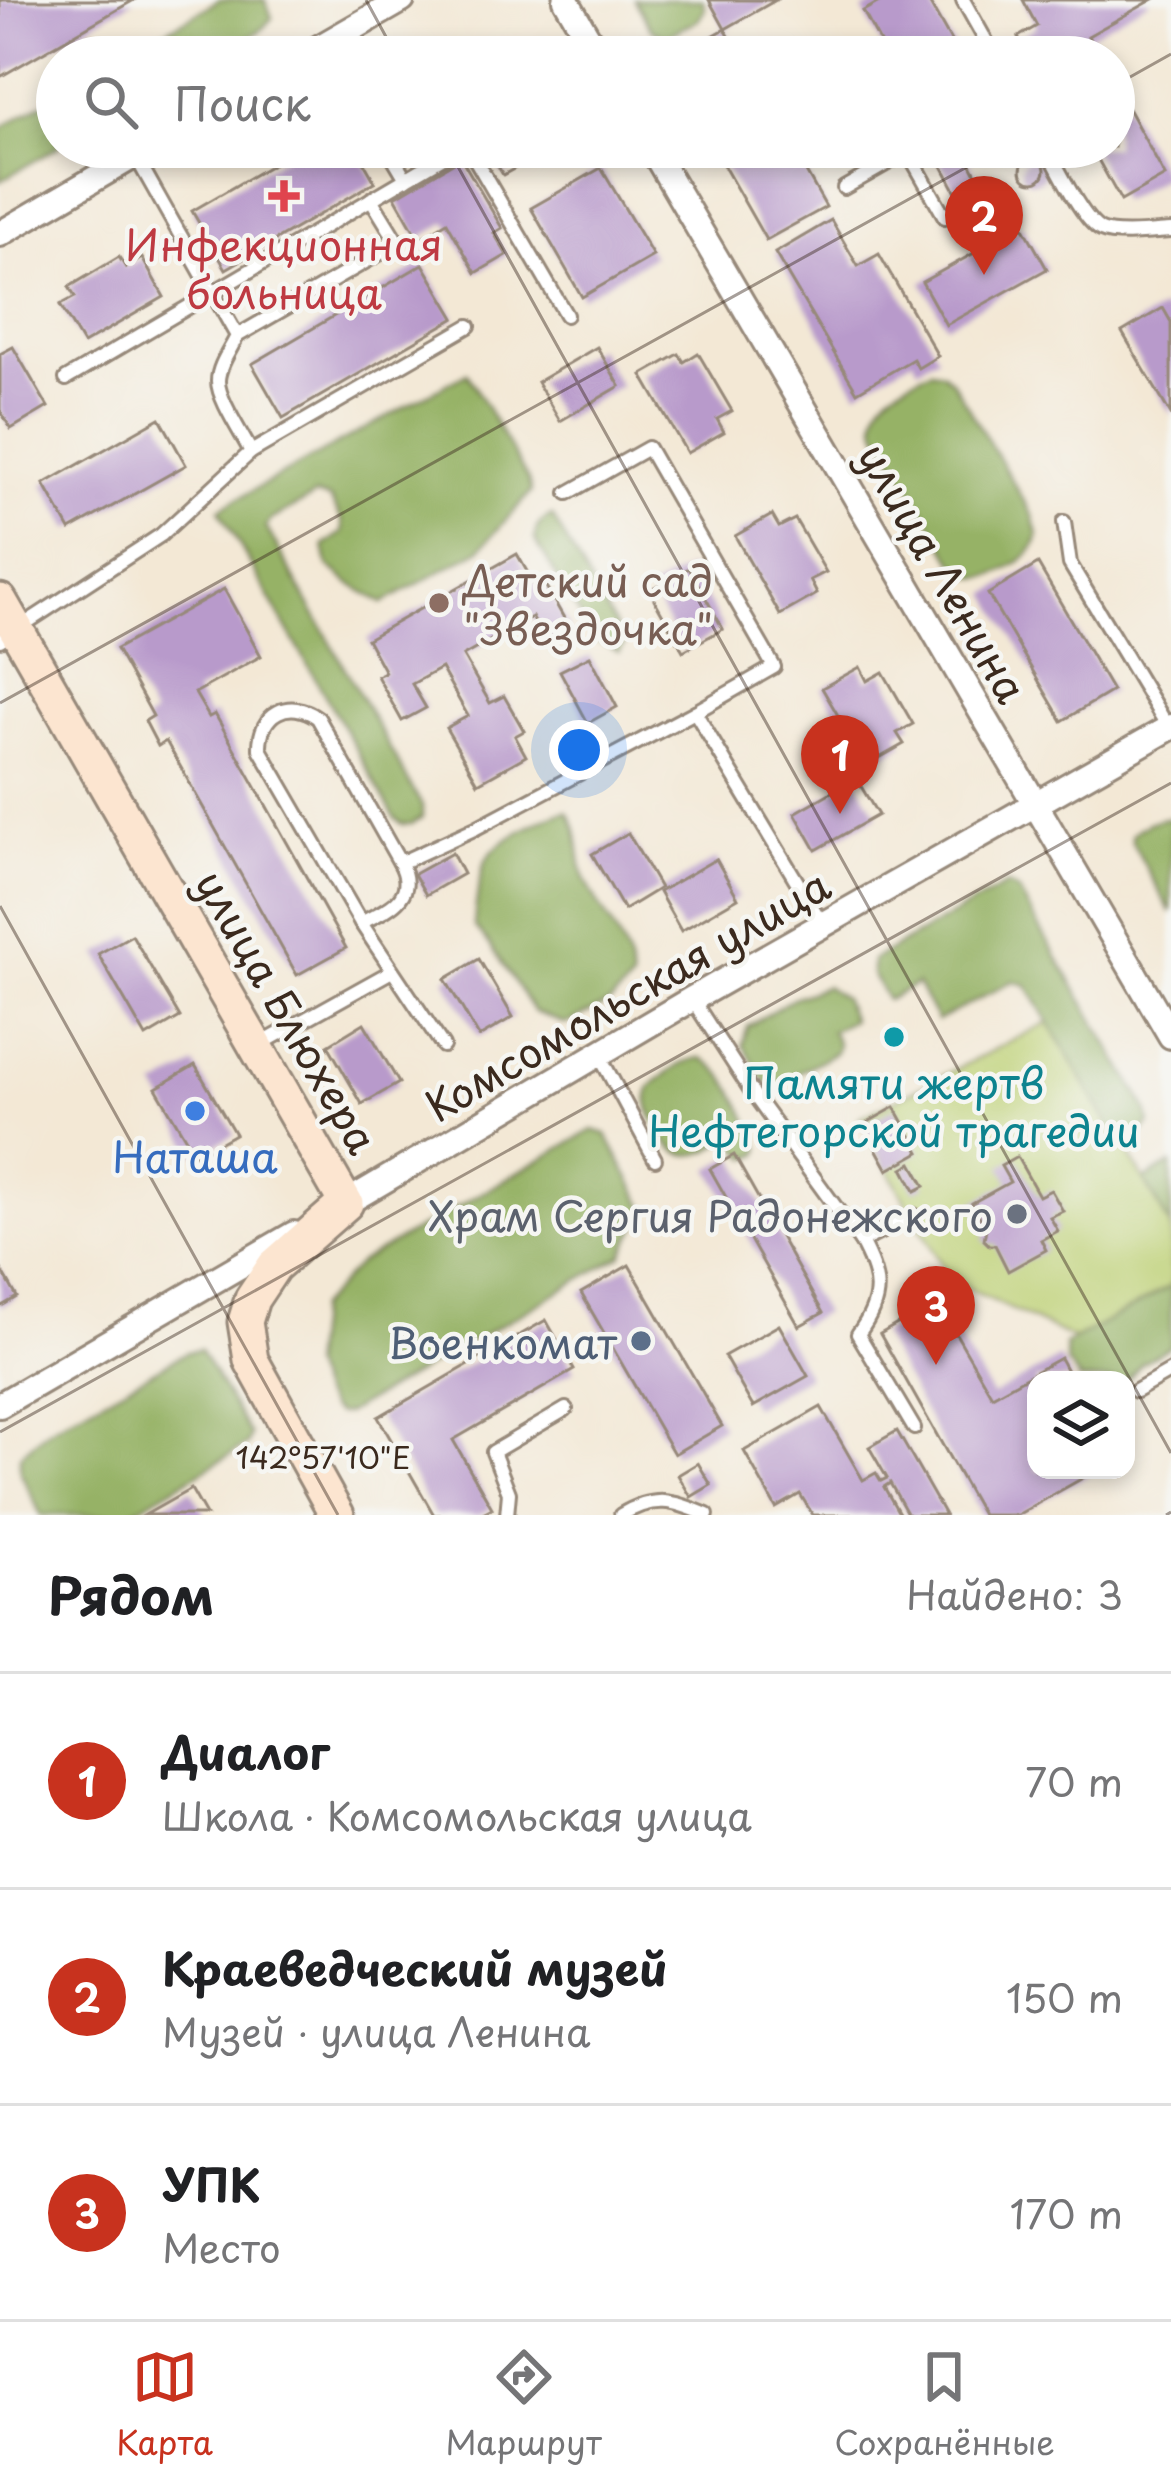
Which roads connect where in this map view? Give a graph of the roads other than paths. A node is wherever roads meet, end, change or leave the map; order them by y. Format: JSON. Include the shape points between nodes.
{"nodes":[{"id":1,"x":402,"y":0,"type":"edge"},
{"id":2,"x":566,"y":0,"type":"edge"},
{"id":3,"x":963,"y":0,"type":"edge"},
{"id":4,"x":350,"y":36,"type":"edge"},
{"id":5,"x":587,"y":36,"type":"edge"},
{"id":6,"x":983,"y":36,"type":"edge"},
{"id":7,"x":113,"y":168,"type":"edge"},
{"id":8,"x":151,"y":168,"type":"edge"},
{"id":9,"x":399,"y":168,"type":"edge"},
{"id":10,"x":426,"y":168,"type":"edge"},
{"id":11,"x":477,"y":168,"type":"edge"},
{"id":12,"x":664,"y":168,"type":"edge"},
{"id":13,"x":879,"y":168,"type":"edge"},
{"id":14,"x":921,"y":168,"type":"edge"},
{"id":15,"x":1058,"y":168,"type":"edge"},
{"id":16,"x":406,"y":179,"type":"junction"},
{"id":17,"x":844,"y":188,"type":"dead end"},
{"id":18,"x":371,"y":199,"type":"junction"},
{"id":19,"x":945,"y":217,"type":"dead end"},
{"id":20,"x":1171,"y":231,"type":"edge"},
{"id":21,"x":0,"y":234,"type":"edge"},
{"id":22,"x":214,"y":292,"type":"junction"},
{"id":23,"x":566,"y":315,"type":"dead end"},
{"id":24,"x":469,"y":326,"type":"dead end"},
{"id":25,"x":237,"y":336,"type":"junction"},
{"id":26,"x":65,"y":379,"type":"dead end"},
{"id":27,"x":251,"y":452,"type":"junction"},
{"id":28,"x":568,"y":494,"type":"dead end"},
{"id":29,"x":1064,"y":522,"type":"dead end"},
{"id":30,"x":0,"y":601,"type":"edge"},
{"id":31,"x":9,"y":635,"type":"edge"},
{"id":32,"x":695,"y":712,"type":"junction"},
{"id":33,"x":1170,"y":729,"type":"edge"},
{"id":34,"x":1034,"y":804,"type":"junction"},
{"id":35,"x":400,"y":863,"type":"junction"},
{"id":36,"x":361,"y":923,"type":"junction"},
{"id":37,"x":823,"y":926,"type":"junction"},
{"id":38,"x":392,"y":971,"type":"junction"},
{"id":39,"x":692,"y":999,"type":"junction"},
{"id":40,"x":1171,"y":1036,"type":"edge"},
{"id":41,"x":258,"y":1046,"type":"junction"},
{"id":42,"x":442,"y":1046,"type":"dead end"},
{"id":43,"x":599,"y":1055,"type":"junction"},
{"id":44,"x":655,"y":1159,"type":"dead end"},
{"id":45,"x":346,"y":1203,"type":"junction"},
{"id":46,"x":914,"y":1215,"type":"dead end"},
{"id":47,"x":860,"y":1241,"type":"junction"},
{"id":48,"x":1171,"y":1371,"type":"edge"},
{"id":49,"x":1136,"y":1391,"type":"dead end"},
{"id":50,"x":0,"y":1405,"type":"edge"},
{"id":51,"x":566,"y":1409,"type":"dead end"},
{"id":52,"x":914,"y":1427,"type":"dead end"},
{"id":53,"x":338,"y":1515,"type":"edge"},
{"id":54,"x":507,"y":1515,"type":"edge"},
{"id":55,"x":621,"y":1515,"type":"edge"},
{"id":56,"x":707,"y":1515,"type":"edge"}],
"edges":[{"from":1,"to":4,"type":"street"},
{"from":2,"to":5,"type":"street"},
{"from":3,"to":6,"type":"lane"},
{"from":7,"to":21,"type":"street"},
{"from":8,"to":22,"type":"lane"},
{"from":9,"to":16,"type":"lane"},
{"from":10,"to":16,"type":"lane"},
{"from":11,"to":23,"type":"lane"},
{"from":12,"to":34,"type":"street","name":"улица Ленина"},
{"from":13,"to":17,"type":"lane"},
{"from":14,"to":19,"type":"lane"},
{"from":15,"to":20,"type":"lane","via":[[1100,229]]},
{"from":16,"to":18,"type":"lane"},
{"from":18,"to":22,"type":"lane"},
{"from":18,"to":25,"type":"lane","via":[[398,243]]},
{"from":22,"to":25,"type":"lane"},
{"from":22,"to":26,"type":"lane"},
{"from":24,"to":27,"type":"lane"},
{"from":25,"to":27,"type":"lane","via":[[218,381]]},
{"from":27,"to":31,"type":"lane","via":[[161,535]]},
{"from":28,"to":32,"type":"lane","via":[[648,448],[774,667]]},
{"from":29,"to":33,"type":"lane","via":[[1070,564]]},
{"from":30,"to":31,"type":"street","name":"улица Блюхера"},
{"from":31,"to":41,"type":"street","name":"улица Блюхера"},
{"from":32,"to":35,"type":"lane"},
{"from":32,"to":37,"type":"lane"},
{"from":33,"to":34,"type":"street","name":"Комсомольская улица"},
{"from":34,"to":37,"type":"street","name":"Комсомольская улица"},
{"from":34,"to":40,"type":"street","name":"улица Ленина"},
{"from":35,"to":36,"type":"lane","via":[[403,895]]},
{"from":35,"to":36,"type":"lane","via":[[318,718],[290,707],[266,721],[260,749]]},
{"from":36,"to":38,"type":"lane"},
{"from":37,"to":39,"type":"street","name":"Комсомольская улица"},
{"from":38,"to":41,"type":"lane"},
{"from":38,"to":42,"type":"lane"},
{"from":39,"to":43,"type":"street","name":"Комсомольская улица"},
{"from":39,"to":47,"type":"lane"},
{"from":41,"to":45,"type":"street","name":"улица Блюхера"},
{"from":43,"to":44,"type":"lane"},
{"from":43,"to":45,"type":"street","name":"Комсомольская улица"},
{"from":45,"to":50,"type":"street","name":"Комсомольская улица"},
{"from":45,"to":53,"type":"street","name":"улица Блюхера","via":[[274,1266],[245,1322],[251,1360]]},
{"from":46,"to":47,"type":"lane"},
{"from":47,"to":52,"type":"lane","via":[[878,1298],[858,1334]]},
{"from":48,"to":49,"type":"lane"},
{"from":51,"to":54,"type":"lane","via":[[493,1452],[509,1493]]},
{"from":55,"to":56,"type":"lane","via":[[643,1501]]}]}
